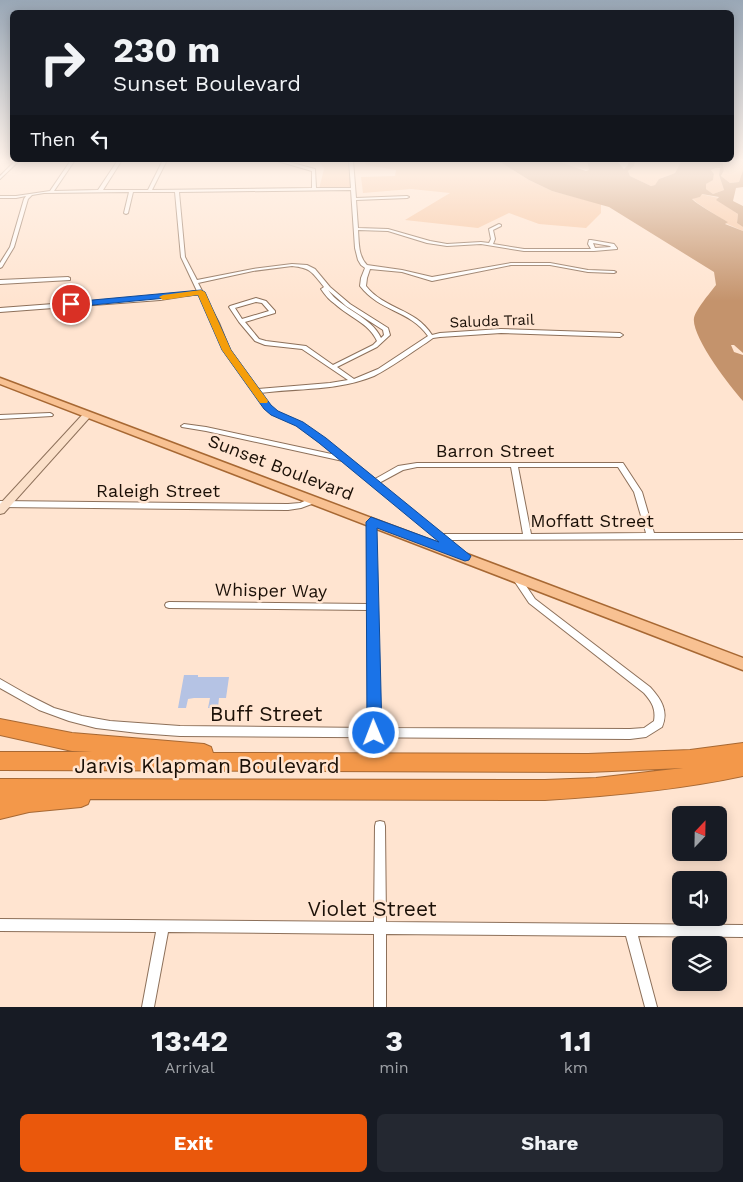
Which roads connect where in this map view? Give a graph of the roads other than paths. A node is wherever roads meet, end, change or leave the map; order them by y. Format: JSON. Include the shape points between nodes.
{"nodes":[{"id":1,"x":24,"y":207,"type":"edge"},
{"id":2,"x":127,"y":207,"type":"edge"},
{"id":3,"x":178,"y":207,"type":"edge"},
{"id":4,"x":354,"y":207,"type":"edge"},
{"id":5,"x":126,"y":213,"type":"dead end"},
{"id":6,"x":499,"y":225,"type":"dead end"},
{"id":7,"x":355,"y":229,"type":"junction"},
{"id":8,"x":491,"y":244,"type":"junction"},
{"id":9,"x":594,"y":250,"type":"dead end"},
{"id":10,"x":0,"y":267,"type":"edge"},
{"id":11,"x":368,"y":267,"type":"junction"},
{"id":12,"x":614,"y":272,"type":"dead end"},
{"id":13,"x":68,"y":279,"type":"dead end"},
{"id":14,"x":0,"y":282,"type":"edge"},
{"id":15,"x":195,"y":282,"type":"junction"},
{"id":16,"x":327,"y":286,"type":"junction"},
{"id":17,"x":201,"y":292,"type":"junction"},
{"id":18,"x":0,"y":310,"type":"edge"},
{"id":19,"x":241,"y":321,"type":"junction"},
{"id":20,"x":620,"y":335,"type":"dead end"},
{"id":21,"x":431,"y":337,"type":"junction"},
{"id":22,"x":380,"y":342,"type":"junction"},
{"id":23,"x":333,"y":367,"type":"junction"},
{"id":24,"x":353,"y":380,"type":"junction"},
{"id":25,"x":0,"y":381,"type":"edge"},
{"id":26,"x":257,"y":391,"type":"junction"},
{"id":27,"x":50,"y":415,"type":"dead end"},
{"id":28,"x":88,"y":415,"type":"junction"},
{"id":29,"x":0,"y":417,"type":"edge"},
{"id":30,"x":184,"y":426,"type":"dead end"},
{"id":31,"x":344,"y":459,"type":"junction"},
{"id":32,"x":514,"y":465,"type":"junction"},
{"id":33,"x":374,"y":482,"type":"junction"},
{"id":34,"x":314,"y":500,"type":"junction"},
{"id":35,"x":2,"y":506,"type":"edge"},
{"id":36,"x":371,"y":522,"type":"junction"},
{"id":37,"x":651,"y":536,"type":"junction"},
{"id":38,"x":743,"y":536,"type":"edge"},
{"id":39,"x":442,"y":537,"type":"junction"},
{"id":40,"x":528,"y":537,"type":"junction"},
{"id":41,"x":465,"y":556,"type":"junction"},
{"id":42,"x":515,"y":576,"type":"junction"},
{"id":43,"x":168,"y":605,"type":"dead end"},
{"id":44,"x":373,"y":607,"type":"junction"},
{"id":45,"x":743,"y":662,"type":"edge"},
{"id":46,"x":0,"y":683,"type":"edge"},
{"id":47,"x":0,"y":727,"type":"edge"},
{"id":48,"x":374,"y":733,"type":"junction"},
{"id":49,"x":743,"y":752,"type":"edge"},
{"id":50,"x":0,"y":761,"type":"edge"},
{"id":51,"x":294,"y":761,"type":"junction"},
{"id":52,"x":743,"y":767,"type":"edge"},
{"id":53,"x":0,"y":789,"type":"edge"},
{"id":54,"x":152,"y":789,"type":"junction"},
{"id":55,"x":0,"y":809,"type":"edge"},
{"id":56,"x":380,"y":826,"type":"dead end"},
{"id":57,"x":0,"y":925,"type":"edge"},
{"id":58,"x":163,"y":926,"type":"junction"},
{"id":59,"x":380,"y":928,"type":"junction"},
{"id":60,"x":630,"y":930,"type":"junction"},
{"id":61,"x":743,"y":931,"type":"edge"},
{"id":62,"x":148,"y":1007,"type":"edge"},
{"id":63,"x":380,"y":1007,"type":"edge"},
{"id":64,"x":651,"y":1007,"type":"edge"}],
"edges":[{"from":1,"to":10,"type":"street","via":[[12,247]]},
{"from":2,"to":5,"type":"street"},
{"from":3,"to":15,"type":"street","via":[[183,257]]},
{"from":4,"to":7,"type":"street"},
{"from":6,"to":8,"type":"street","via":[[490,228]]},
{"from":7,"to":8,"type":"street","via":[[388,230],[443,245]]},
{"from":7,"to":11,"type":"street","via":[[359,258]]},
{"from":8,"to":9,"type":"street","via":[[528,250]]},
{"from":11,"to":12,"type":"street","via":[[432,279],[511,264],[550,264]]},
{"from":11,"to":21,"type":"street","via":[[364,288],[377,299],[422,322]]},
{"from":13,"to":14,"type":"street"},
{"from":15,"to":16,"type":"street","via":[[253,270],[301,265],[313,270]]},
{"from":15,"to":17,"type":"street"},
{"from":16,"to":22,"type":"street","via":[[324,289],[327,294],[340,307],[371,326]]},
{"from":16,"to":22,"type":"street","via":[[348,305],[386,329],[387,335]]},
{"from":17,"to":18,"type":"street"},
{"from":17,"to":26,"type":"street","via":[[227,350]]},
{"from":19,"to":19,"type":"street","via":[[232,307],[239,304],[256,300],[264,302],[273,312]]},
{"from":19,"to":23,"type":"street","via":[[261,342],[304,347]]},
{"from":20,"to":21,"type":"street","name":"Saluda Trail","via":[[501,331]]},
{"from":21,"to":24,"type":"street","name":"Saluda Trail","via":[[374,373]]},
{"from":22,"to":23,"type":"street"},
{"from":23,"to":24,"type":"street"},
{"from":24,"to":26,"type":"street","name":"Saluda Trail"},
{"from":25,"to":28,"type":"main road","name":"Sunset Boulevard"},
{"from":26,"to":31,"type":"street","via":[[271,410],[299,424]]},
{"from":27,"to":29,"type":"street"},
{"from":28,"to":34,"type":"main road","name":"Sunset Boulevard"},
{"from":28,"to":35,"type":"street"},
{"from":30,"to":31,"type":"street"},
{"from":31,"to":33,"type":"street"},
{"from":32,"to":33,"type":"street","name":"Barron Street","via":[[411,465]]},
{"from":32,"to":37,"type":"street","name":"Barron Street","via":[[620,465],[638,492]]},
{"from":32,"to":40,"type":"street"},
{"from":33,"to":39,"type":"street"},
{"from":34,"to":35,"type":"street","name":"Raleigh Street","via":[[288,507]]},
{"from":34,"to":36,"type":"main road","name":"Sunset Boulevard"},
{"from":36,"to":41,"type":"main road","name":"Sunset Boulevard"},
{"from":36,"to":44,"type":"street"},
{"from":37,"to":38,"type":"street","name":"Moffatt Street"},
{"from":37,"to":40,"type":"street","name":"Moffatt Street"},
{"from":39,"to":40,"type":"street","name":"Moffatt Street"},
{"from":39,"to":41,"type":"street"},
{"from":41,"to":42,"type":"main road","name":"Sunset Boulevard"},
{"from":42,"to":45,"type":"main road","name":"Sunset Boulevard"},
{"from":42,"to":48,"type":"street","name":"Buff Street","via":[[532,601],[646,690],[661,712],[659,724],[646,732],[630,734]]},
{"from":43,"to":44,"type":"street","name":"Whisper Way"},
{"from":44,"to":48,"type":"street"},
{"from":46,"to":48,"type":"street","name":"Buff Street","via":[[64,716],[102,723],[180,731]]},
{"from":47,"to":51,"type":"highway","via":[[72,742]]},
{"from":49,"to":51,"type":"highway","name":"Jarvis Klapman Boulevard","via":[[690,759],[588,763]]},
{"from":50,"to":51,"type":"highway","name":"Jarvis Klapman Boulevard"},
{"from":52,"to":54,"type":"highway","name":"Jarvis Klapman Boulevard","via":[[706,775],[545,790]]},
{"from":53,"to":54,"type":"highway","name":"Jarvis Klapman Boulevard"},
{"from":54,"to":55,"type":"highway","via":[[29,802]]},
{"from":56,"to":59,"type":"street"},
{"from":57,"to":58,"type":"street","name":"Violet Street"},
{"from":58,"to":59,"type":"street","name":"Violet Street"},
{"from":58,"to":62,"type":"street"},
{"from":59,"to":60,"type":"street","name":"Violet Street"},
{"from":59,"to":63,"type":"street"},
{"from":60,"to":61,"type":"street","name":"Violet Street"},
{"from":60,"to":64,"type":"street"}]}
